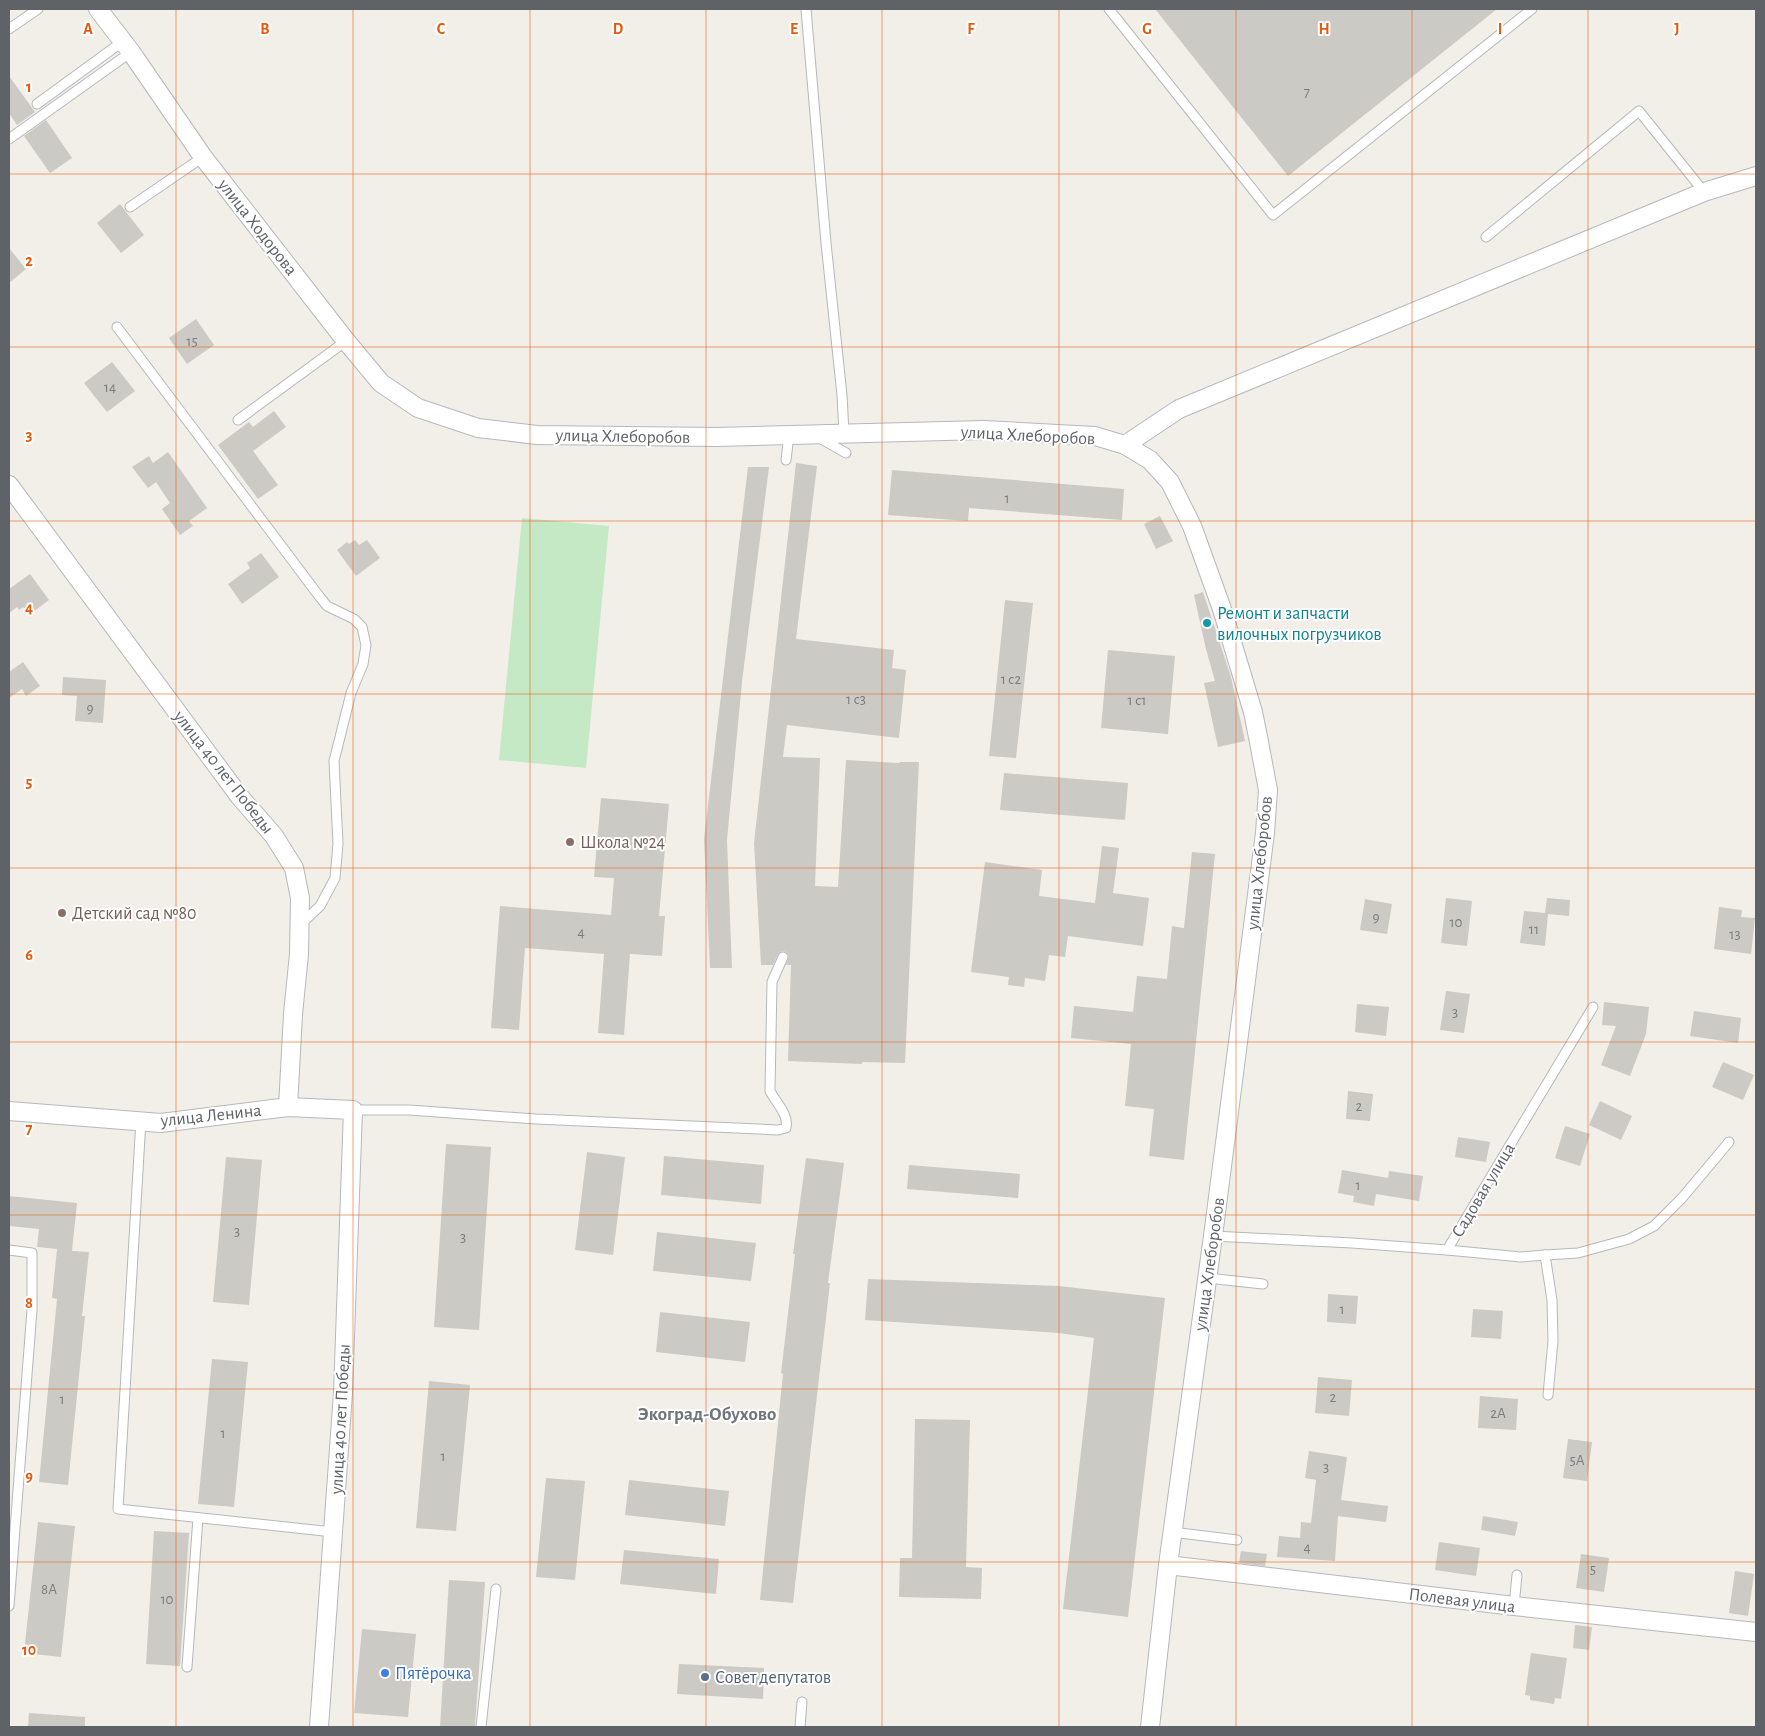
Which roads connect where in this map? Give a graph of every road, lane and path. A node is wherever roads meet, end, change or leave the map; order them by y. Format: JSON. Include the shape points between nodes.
{"nodes":[{"id":1,"x":38,"y":9,"type":"edge"},
{"id":2,"x":98,"y":9,"type":"edge"},
{"id":3,"x":806,"y":9,"type":"edge"},
{"id":4,"x":1108,"y":9,"type":"edge"},
{"id":5,"x":1532,"y":9,"type":"edge"},
{"id":6,"x":9,"y":29,"type":"edge"},
{"id":7,"x":127,"y":47,"type":"junction"},
{"id":8,"x":37,"y":104,"type":"dead end"},
{"id":9,"x":9,"y":138,"type":"edge"},
{"id":10,"x":204,"y":157,"type":"junction"},
{"id":11,"x":1756,"y":176,"type":"edge"},
{"id":12,"x":1704,"y":192,"type":"junction"},
{"id":13,"x":130,"y":207,"type":"dead end"},
{"id":14,"x":1486,"y":237,"type":"dead end"},
{"id":15,"x":117,"y":327,"type":"dead end"},
{"id":16,"x":346,"y":341,"type":"junction"},
{"id":17,"x":443,"y":417,"type":"joint"},
{"id":18,"x":238,"y":420,"type":"dead end"},
{"id":19,"x":813,"y":434,"type":"junction"},
{"id":20,"x":844,"y":434,"type":"junction"},
{"id":21,"x":790,"y":435,"type":"junction"},
{"id":22,"x":1125,"y":445,"type":"junction"},
{"id":23,"x":846,"y":453,"type":"dead end"},
{"id":24,"x":786,"y":460,"type":"dead end"},
{"id":25,"x":9,"y":485,"type":"edge"},
{"id":26,"x":300,"y":925,"type":"junction"},
{"id":27,"x":783,"y":957,"type":"dead end"},
{"id":28,"x":1593,"y":1007,"type":"dead end"},
{"id":29,"x":288,"y":1107,"type":"junction"},
{"id":30,"x":353,"y":1110,"type":"junction"},
{"id":31,"x":9,"y":1111,"type":"edge"},
{"id":32,"x":141,"y":1120,"type":"junction"},
{"id":33,"x":1729,"y":1142,"type":"dead end"},
{"id":34,"x":1213,"y":1236,"type":"junction"},
{"id":35,"x":9,"y":1250,"type":"edge"},
{"id":36,"x":1447,"y":1250,"type":"junction"},
{"id":37,"x":1545,"y":1255,"type":"junction"},
{"id":38,"x":1207,"y":1278,"type":"junction"},
{"id":39,"x":1263,"y":1284,"type":"dead end"},
{"id":40,"x":1548,"y":1394,"type":"dead end"},
{"id":41,"x":198,"y":1518,"type":"junction"},
{"id":42,"x":333,"y":1532,"type":"junction"},
{"id":43,"x":1172,"y":1532,"type":"junction"},
{"id":44,"x":1237,"y":1540,"type":"dead end"},
{"id":45,"x":1168,"y":1565,"type":"junction"},
{"id":46,"x":1517,"y":1574,"type":"dead end"},
{"id":47,"x":496,"y":1589,"type":"dead end"},
{"id":48,"x":9,"y":1606,"type":"edge"},
{"id":49,"x":1514,"y":1606,"type":"junction"},
{"id":50,"x":1756,"y":1632,"type":"edge"},
{"id":51,"x":188,"y":1667,"type":"dead end"},
{"id":52,"x":802,"y":1702,"type":"dead end"},
{"id":53,"x":319,"y":1727,"type":"edge"},
{"id":54,"x":481,"y":1727,"type":"edge"},
{"id":55,"x":800,"y":1727,"type":"edge"},
{"id":56,"x":1150,"y":1727,"type":"edge"}],
"edges":[{"from":1,"to":6,"type":"lane"},
{"from":2,"to":7,"type":"street","name":"улица Ходорова"},
{"from":3,"to":20,"type":"lane"},
{"from":4,"to":5,"type":"lane","via":[[1273,215]]},
{"from":7,"to":8,"type":"lane"},
{"from":7,"to":9,"type":"lane"},
{"from":7,"to":10,"type":"street","name":"улица Ходорова"},
{"from":10,"to":13,"type":"lane"},
{"from":10,"to":16,"type":"street","name":"улица Ходорова"},
{"from":11,"to":12,"type":"street"},
{"from":12,"to":14,"type":"lane","via":[[1640,111]]},
{"from":12,"to":22,"type":"street","via":[[1179,409]]},
{"from":15,"to":26,"type":"lane","via":[[327,606],[354,619],[362,627],[366,645],[363,664],[351,693],[334,761],[338,844],[335,878],[320,906]]},
{"from":16,"to":17,"type":"street","name":"улица Ходорова","via":[[381,383],[418,408]]},
{"from":16,"to":18,"type":"lane"},
{"from":17,"to":21,"type":"street","name":"улица Хлеборобов","via":[[478,428],[536,435]]},
{"from":19,"to":20,"type":"street","name":"улица Хлеборобов"},
{"from":19,"to":21,"type":"street","name":"улица Хлеборобов"},
{"from":19,"to":23,"type":"lane"},
{"from":20,"to":22,"type":"street","name":"улица Хлеборобов","via":[[984,430],[1095,436]]},
{"from":21,"to":24,"type":"lane"},
{"from":22,"to":34,"type":"street","name":"улица Хлеборобов","via":[[1150,460],[1170,482],[1192,526],[1222,609],[1253,712],[1268,790]]},
{"from":25,"to":26,"type":"street","name":"улица 40 лет Победы","via":[[240,796],[274,836],[294,868],[300,898]]},
{"from":26,"to":29,"type":"street","name":"улица 40 лет Победы"},
{"from":27,"to":30,"type":"lane","via":[[772,982],[770,1091],[783,1110],[786,1128],[769,1130],[409,1110]]},
{"from":28,"to":36,"type":"lane","name":"Садовая улица"},
{"from":29,"to":30,"type":"street","name":"улица Ленина"},
{"from":29,"to":32,"type":"street","name":"улица Ленина","via":[[161,1123]]},
{"from":30,"to":42,"type":"street","name":"улица 40 лет Победы","via":[[343,1393]]},
{"from":31,"to":32,"type":"street","name":"улица Ленина"},
{"from":32,"to":41,"type":"lane","via":[[118,1509]]},
{"from":33,"to":37,"type":"lane","via":[[1654,1226],[1629,1240],[1578,1253]]},
{"from":34,"to":36,"type":"lane","name":"Садовая улица"},
{"from":34,"to":38,"type":"street","name":"улица Хлеборобов"},
{"from":35,"to":48,"type":"lane","via":[[32,1252],[32,1310]]},
{"from":36,"to":37,"type":"lane","via":[[1521,1257]]},
{"from":37,"to":40,"type":"lane","via":[[1552,1300],[1553,1341]]},
{"from":38,"to":39,"type":"lane"},
{"from":38,"to":43,"type":"street","name":"улица Хлеборобов"},
{"from":41,"to":42,"type":"lane"},
{"from":41,"to":51,"type":"lane"},
{"from":42,"to":53,"type":"street","name":"улица 40 лет Победы"},
{"from":43,"to":44,"type":"lane"},
{"from":43,"to":45,"type":"street","name":"улица Хлеборобов"},
{"from":45,"to":49,"type":"street","name":"Полевая улица"},
{"from":45,"to":56,"type":"street","name":"улица Хлеборобов"},
{"from":46,"to":49,"type":"lane"},
{"from":47,"to":54,"type":"lane"},
{"from":49,"to":50,"type":"street","name":"Полевая улица"},
{"from":52,"to":55,"type":"lane"}]}
